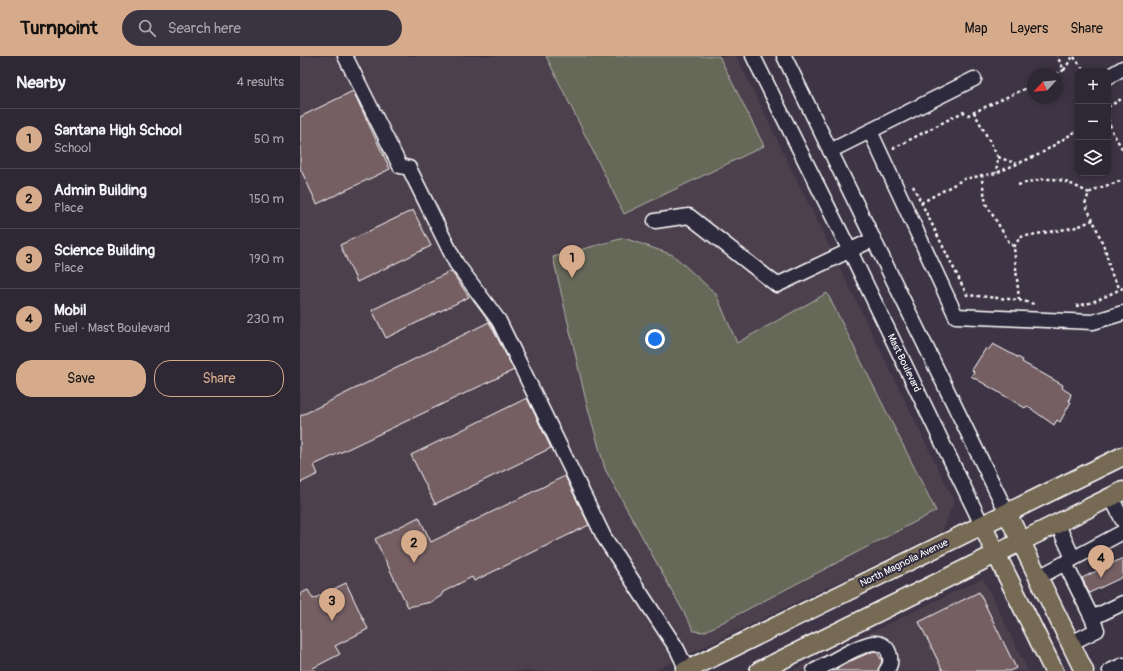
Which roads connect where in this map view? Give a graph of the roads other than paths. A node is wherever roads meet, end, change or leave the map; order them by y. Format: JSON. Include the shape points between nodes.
{"nodes":[{"id":1,"x":345,"y":56,"type":"edge"},
{"id":2,"x":753,"y":56,"type":"edge"},
{"id":3,"x":784,"y":56,"type":"edge"},
{"id":4,"x":1123,"y":68,"type":"edge"},
{"id":5,"x":1111,"y":75,"type":"edge"},
{"id":6,"x":974,"y":78,"type":"dead end"},
{"id":7,"x":870,"y":130,"type":"junction"},
{"id":8,"x":830,"y":150,"type":"junction"},
{"id":9,"x":655,"y":221,"type":"dead end"},
{"id":10,"x":874,"y":239,"type":"junction"},
{"id":11,"x":850,"y":251,"type":"junction"},
{"id":12,"x":1123,"y":313,"type":"edge"},
{"id":13,"x":1123,"y":456,"type":"edge"},
{"id":14,"x":1117,"y":494,"type":"edge"},
{"id":15,"x":1008,"y":513,"type":"junction"},
{"id":16,"x":1123,"y":521,"type":"edge"},
{"id":17,"x":1057,"y":523,"type":"junction"},
{"id":18,"x":982,"y":525,"type":"junction"},
{"id":19,"x":1123,"y":532,"type":"edge"},
{"id":20,"x":1021,"y":541,"type":"junction"},
{"id":21,"x":995,"y":553,"type":"junction"},
{"id":22,"x":1069,"y":560,"type":"junction"},
{"id":23,"x":1039,"y":577,"type":"junction"},
{"id":24,"x":1123,"y":603,"type":"edge"},
{"id":25,"x":1092,"y":618,"type":"junction"},
{"id":26,"x":1071,"y":643,"type":"junction"},
{"id":27,"x":1123,"y":665,"type":"edge"},
{"id":28,"x":686,"y":670,"type":"edge"},
{"id":29,"x":758,"y":671,"type":"edge"},
{"id":30,"x":814,"y":671,"type":"edge"},
{"id":31,"x":886,"y":671,"type":"edge"},
{"id":32,"x":1054,"y":671,"type":"edge"},
{"id":33,"x":1084,"y":671,"type":"edge"},
{"id":34,"x":1110,"y":671,"type":"edge"}],
"edges":[{"from":1,"to":28,"type":"street","via":[[400,166],[409,168],[456,263],[499,321],[604,537],[677,649]]},
{"from":2,"to":11,"type":"street","name":"Mast Boulevard"},
{"from":3,"to":8,"type":"street"},
{"from":4,"to":5,"type":"street"},
{"from":6,"to":7,"type":"street"},
{"from":7,"to":8,"type":"street"},
{"from":7,"to":12,"type":"street","via":[[956,316],[1093,322]]},
{"from":8,"to":10,"type":"street"},
{"from":9,"to":11,"type":"street","via":[[689,216],[777,285]]},
{"from":10,"to":11,"type":"street"},
{"from":10,"to":15,"type":"street"},
{"from":11,"to":18,"type":"street","name":"Mast Boulevard"},
{"from":13,"to":15,"type":"main road","name":"North Magnolia Avenue"},
{"from":14,"to":16,"type":"street"},
{"from":14,"to":17,"type":"main road"},
{"from":15,"to":18,"type":"main road","name":"North Magnolia Avenue"},
{"from":15,"to":20,"type":"main road"},
{"from":17,"to":20,"type":"main road"},
{"from":17,"to":22,"type":"street"},
{"from":18,"to":21,"type":"main road","name":"Mast Boulevard"},
{"from":18,"to":28,"type":"main road","name":"North Magnolia Avenue"},
{"from":19,"to":22,"type":"street"},
{"from":20,"to":21,"type":"main road"},
{"from":20,"to":23,"type":"main road"},
{"from":21,"to":29,"type":"main road"},
{"from":21,"to":32,"type":"main road","name":"Mast Boulevard"},
{"from":22,"to":23,"type":"street"},
{"from":22,"to":25,"type":"street"},
{"from":23,"to":26,"type":"main road"},
{"from":24,"to":25,"type":"street"},
{"from":25,"to":26,"type":"street","via":[[1097,630]]},
{"from":26,"to":33,"type":"main road"},
{"from":27,"to":34,"type":"street"},
{"from":30,"to":31,"type":"street","via":[[864,646],[878,643],[890,654],[890,663]]}]}
